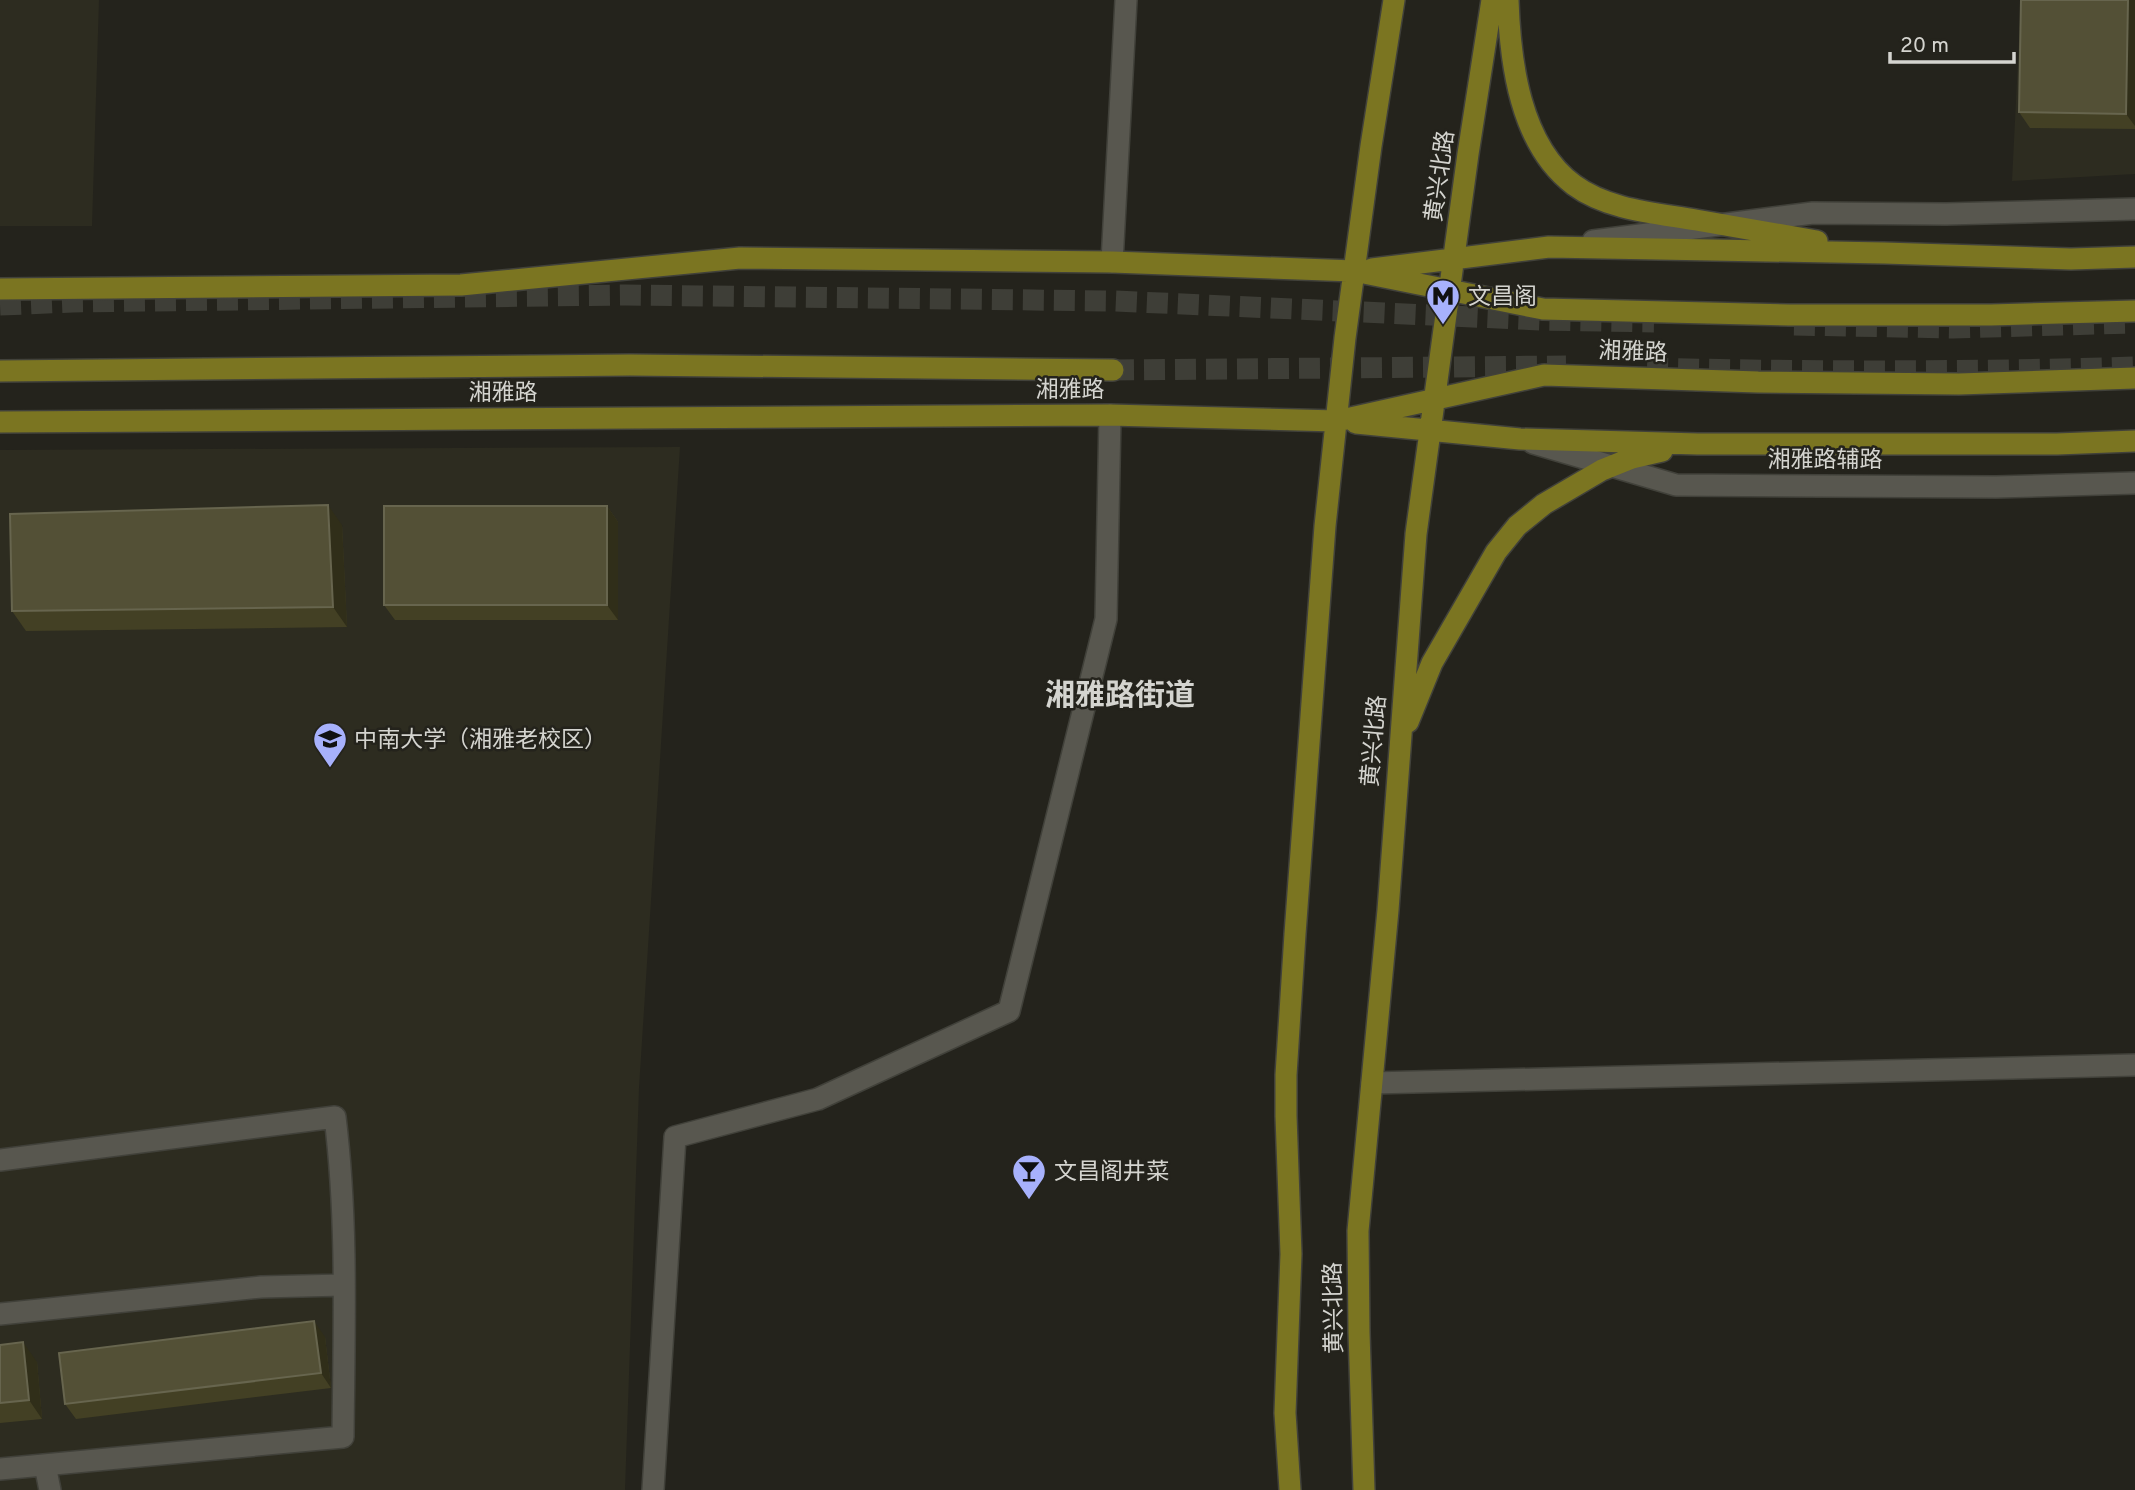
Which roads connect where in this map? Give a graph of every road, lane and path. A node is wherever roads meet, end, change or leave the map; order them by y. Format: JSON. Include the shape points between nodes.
{"nodes":[{"id":1,"x":1126,"y":0,"type":"edge"},
{"id":2,"x":1394,"y":0,"type":"edge"},
{"id":3,"x":1492,"y":0,"type":"edge"},
{"id":4,"x":1508,"y":0,"type":"edge"},
{"id":5,"x":2135,"y":209,"type":"edge"},
{"id":6,"x":1724,"y":225,"type":"junction"},
{"id":7,"x":1549,"y":247,"type":"junction"},
{"id":8,"x":1884,"y":253,"type":"junction"},
{"id":9,"x":2135,"y":257,"type":"edge"},
{"id":10,"x":1454,"y":258,"type":"junction"},
{"id":11,"x":1112,"y":262,"type":"junction"},
{"id":12,"x":1354,"y":271,"type":"junction"},
{"id":13,"x":0,"y":289,"type":"edge"},
{"id":14,"x":1449,"y":290,"type":"junction"},
{"id":15,"x":2135,"y":312,"type":"edge"},
{"id":16,"x":1113,"y":370,"type":"tunnel mouth"},
{"id":17,"x":0,"y":371,"type":"edge"},
{"id":18,"x":2135,"y":379,"type":"edge"},
{"id":19,"x":1434,"y":399,"type":"junction"},
{"id":20,"x":1110,"y":415,"type":"junction"},
{"id":21,"x":1337,"y":421,"type":"junction"},
{"id":22,"x":0,"y":422,"type":"edge"},
{"id":23,"x":1430,"y":430,"type":"junction"},
{"id":24,"x":1520,"y":439,"type":"junction"},
{"id":25,"x":2135,"y":440,"type":"edge"},
{"id":26,"x":1698,"y":444,"type":"junction"},
{"id":27,"x":1612,"y":466,"type":"junction"},
{"id":28,"x":2135,"y":484,"type":"edge"},
{"id":29,"x":1400,"y":744,"type":"junction"},
{"id":30,"x":2135,"y":1065,"type":"edge"},
{"id":31,"x":1372,"y":1083,"type":"junction"},
{"id":32,"x":0,"y":1160,"type":"edge"},
{"id":33,"x":343,"y":1285,"type":"junction"},
{"id":34,"x":0,"y":1314,"type":"edge"},
{"id":35,"x":46,"y":1465,"type":"junction"},
{"id":36,"x":0,"y":1469,"type":"edge"},
{"id":37,"x":50,"y":1490,"type":"edge"},
{"id":38,"x":653,"y":1490,"type":"edge"},
{"id":39,"x":1290,"y":1490,"type":"edge"},
{"id":40,"x":1364,"y":1490,"type":"edge"}],
"edges":[{"from":1,"to":11,"type":"street"},
{"from":2,"to":12,"type":"main road","name":"黄兴北路"},
{"from":3,"to":10,"type":"main road","name":"黄兴北路"},
{"from":4,"to":6,"type":"main road","via":[[1512,59],[1526,116],[1547,155],[1573,185],[1615,205]]},
{"from":5,"to":6,"type":"street","via":[[1813,213]]},
{"from":6,"to":7,"type":"street"},
{"from":6,"to":8,"type":"main road"},
{"from":7,"to":8,"type":"main road"},
{"from":7,"to":10,"type":"main road"},
{"from":8,"to":9,"type":"main road"},
{"from":10,"to":12,"type":"main road"},
{"from":10,"to":14,"type":"main road","name":"黄兴北路"},
{"from":11,"to":12,"type":"main road","name":"湘雅路"},
{"from":11,"to":13,"type":"main road","name":"湘雅路","via":[[740,258],[461,285]]},
{"from":12,"to":14,"type":"main road","name":"湘雅路"},
{"from":12,"to":21,"type":"main road","name":"黄兴北路"},
{"from":14,"to":15,"type":"main road","name":"湘雅路","via":[[1543,309],[1789,315]]},
{"from":14,"to":19,"type":"main road","name":"黄兴北路"},
{"from":16,"to":17,"type":"main road","name":"湘雅路","via":[[616,365]]},
{"from":18,"to":19,"type":"main road","name":"湘雅路","via":[[1946,384],[1544,375]]},
{"from":19,"to":21,"type":"main road","name":"湘雅路"},
{"from":19,"to":23,"type":"main road","name":"黄兴北路"},
{"from":20,"to":21,"type":"main road","name":"湘雅路"},
{"from":20,"to":22,"type":"main road","name":"湘雅路"},
{"from":20,"to":38,"type":"street","via":[[1106,619],[1009,1011],[818,1099],[675,1137]]},
{"from":21,"to":23,"type":"main road"},
{"from":21,"to":39,"type":"main road","name":"黄兴北路","via":[[1325,526],[1286,1075],[1291,1254],[1285,1413]]},
{"from":23,"to":24,"type":"main road"},
{"from":23,"to":29,"type":"main road","name":"黄兴北路","via":[[1416,534]]},
{"from":24,"to":26,"type":"main road"},
{"from":24,"to":27,"type":"street","name":"湘雅路辅路"},
{"from":25,"to":26,"type":"main road"},
{"from":26,"to":27,"type":"main road"},
{"from":27,"to":28,"type":"street","name":"湘雅路辅路","via":[[1676,485]]},
{"from":27,"to":29,"type":"main road","via":[[1544,504],[1517,526],[1496,552],[1432,663]]},
{"from":29,"to":31,"type":"main road","name":"黄兴北路"},
{"from":30,"to":31,"type":"street"},
{"from":31,"to":40,"type":"main road","name":"黄兴北路","via":[[1359,1231]]},
{"from":32,"to":33,"type":"street","via":[[335,1117],[341,1164]]},
{"from":33,"to":34,"type":"street","via":[[261,1287]]},
{"from":33,"to":35,"type":"street","via":[[343,1437]]},
{"from":35,"to":36,"type":"street"},
{"from":35,"to":37,"type":"street"}]}
